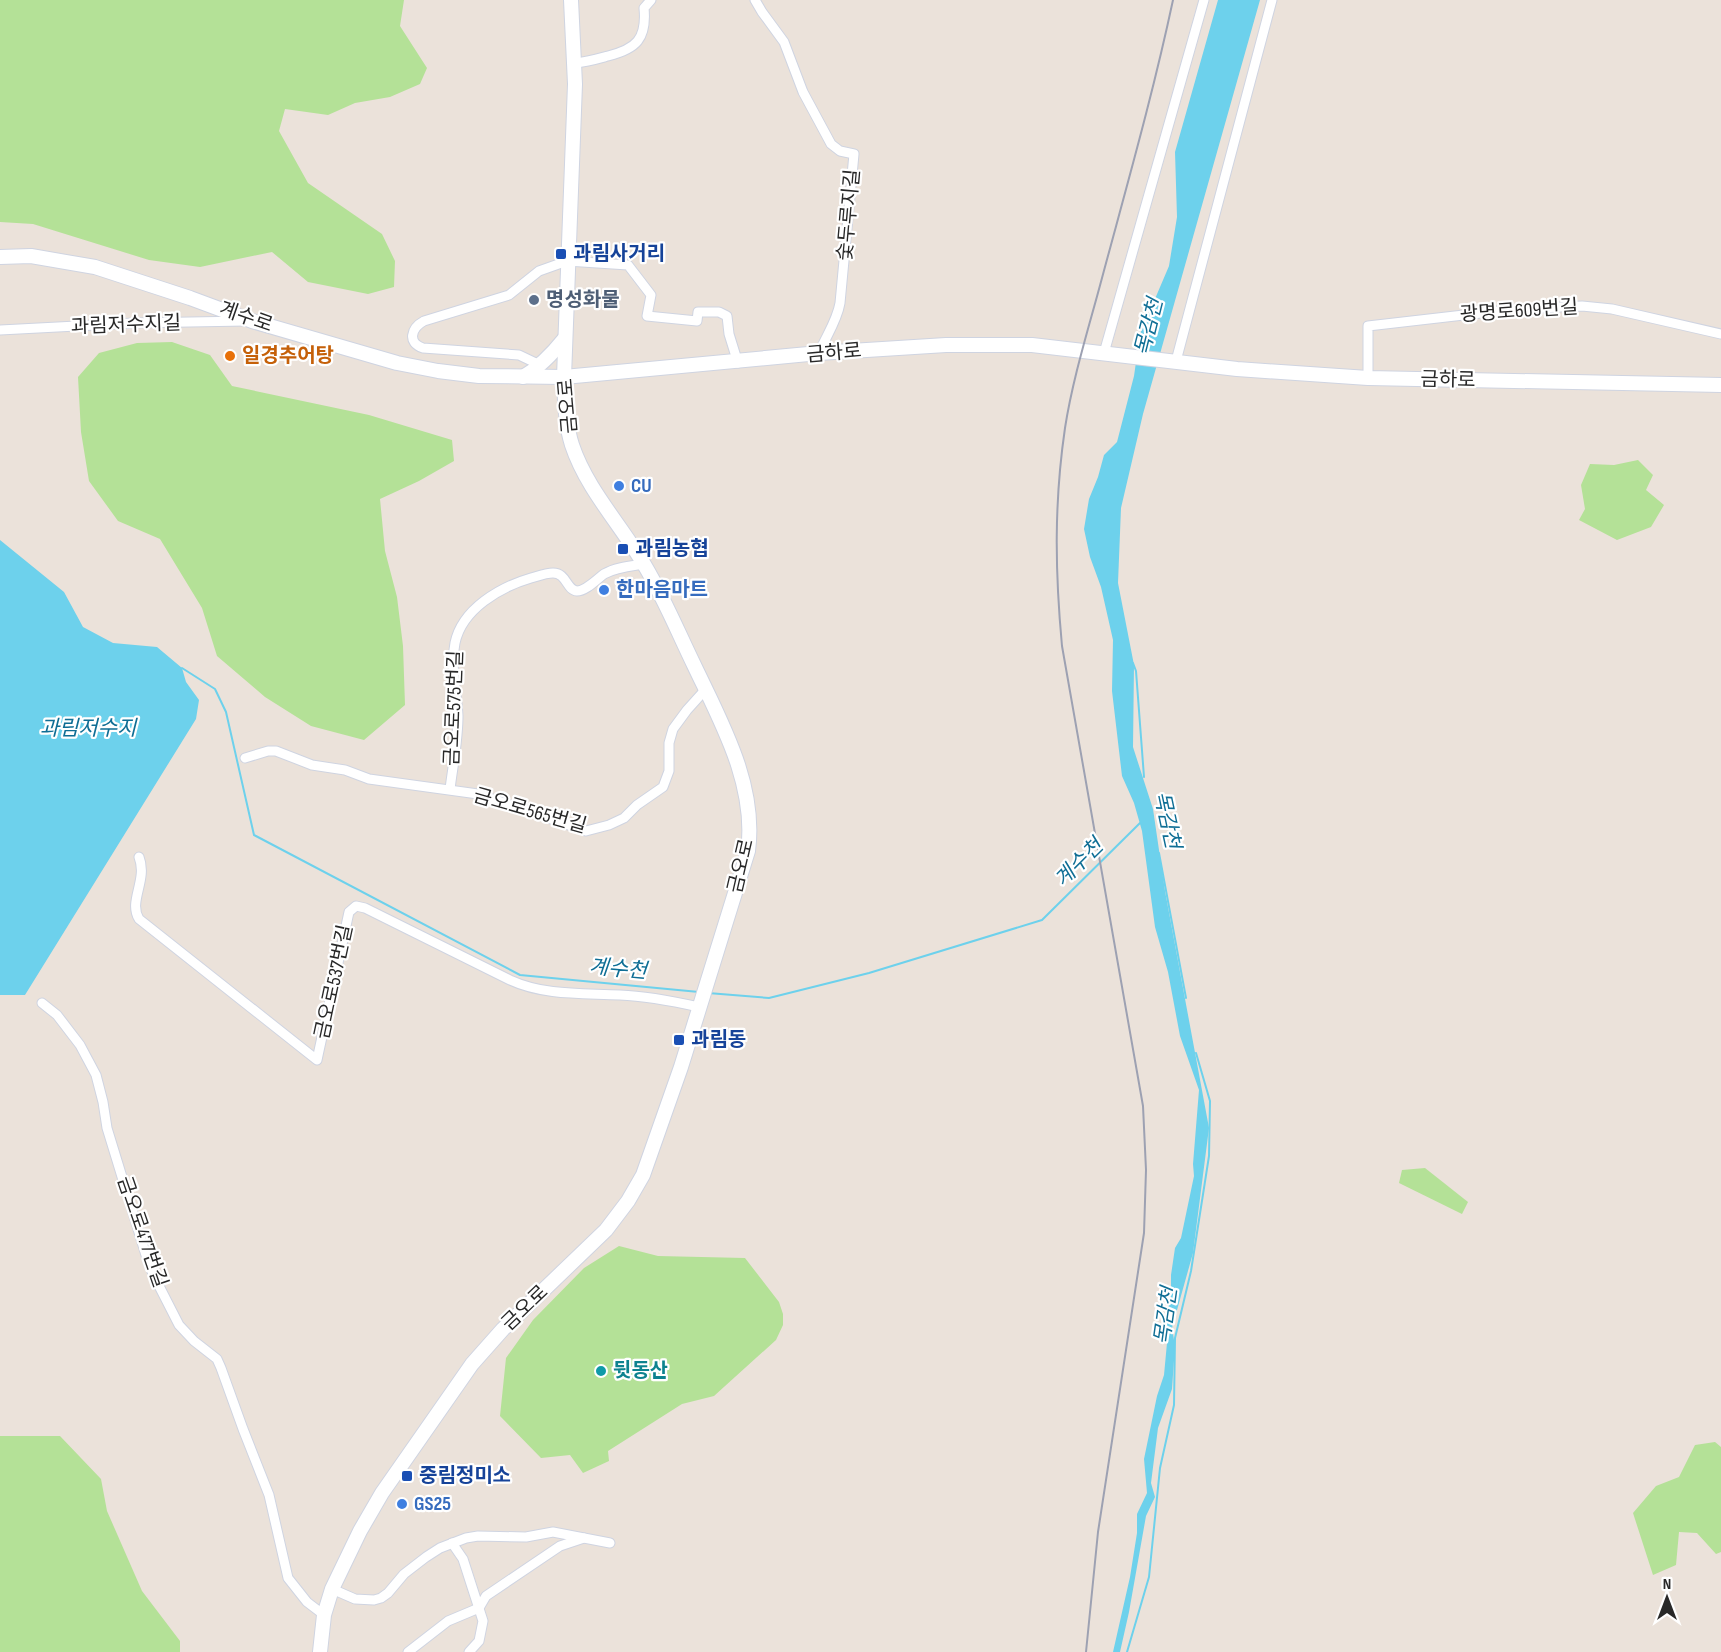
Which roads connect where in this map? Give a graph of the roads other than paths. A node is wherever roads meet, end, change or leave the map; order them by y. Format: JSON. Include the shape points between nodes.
{"nodes":[{"id":1,"x":571,"y":0,"type":"edge"},
{"id":2,"x":651,"y":0,"type":"edge"},
{"id":3,"x":755,"y":0,"type":"edge"},
{"id":4,"x":1204,"y":0,"type":"edge"},
{"id":5,"x":1272,"y":0,"type":"edge"},
{"id":6,"x":575,"y":63,"type":"junction"},
{"id":7,"x":0,"y":257,"type":"edge"},
{"id":8,"x":567,"y":261,"type":"junction"},
{"id":9,"x":252,"y":321,"type":"junction"},
{"id":10,"x":0,"y":330,"type":"edge"},
{"id":11,"x":1721,"y":334,"type":"edge"},
{"id":12,"x":565,"y":338,"type":"junction"},
{"id":13,"x":819,"y":353,"type":"junction"},
{"id":14,"x":1104,"y":353,"type":"junction"},
{"id":15,"x":1176,"y":361,"type":"junction"},
{"id":16,"x":738,"y":363,"type":"junction"},
{"id":17,"x":540,"y":366,"type":"junction"},
{"id":18,"x":523,"y":377,"type":"junction"},
{"id":19,"x":564,"y":377,"type":"junction"},
{"id":20,"x":1368,"y":378,"type":"junction"},
{"id":21,"x":1721,"y":385,"type":"edge"},
{"id":22,"x":644,"y":564,"type":"junction"},
{"id":23,"x":705,"y":690,"type":"junction"},
{"id":24,"x":245,"y":758,"type":"dead end"},
{"id":25,"x":450,"y":789,"type":"junction"},
{"id":26,"x":139,"y":856,"type":"dead end"},
{"id":27,"x":42,"y":1003,"type":"dead end"},
{"id":28,"x":699,"y":1004,"type":"junction"},
{"id":29,"x":584,"y":1538,"type":"junction"},
{"id":30,"x":452,"y":1543,"type":"junction"},
{"id":31,"x":610,"y":1543,"type":"dead end"},
{"id":32,"x":332,"y":1589,"type":"junction"},
{"id":33,"x":479,"y":1608,"type":"junction"},
{"id":34,"x":324,"y":1615,"type":"junction"},
{"id":35,"x":320,"y":1652,"type":"edge"},
{"id":36,"x":408,"y":1652,"type":"edge"},
{"id":37,"x":469,"y":1652,"type":"edge"}],
"edges":[{"from":1,"to":6,"type":"main road","name":"금오로"},
{"from":2,"to":6,"type":"street","via":[[644,8],[644,30],[632,48]]},
{"from":3,"to":13,"type":"street","name":"숯두루지길","via":[[784,42],[803,92],[831,144],[854,154],[840,303]]},
{"from":4,"to":14,"type":"street"},
{"from":5,"to":15,"type":"street"},
{"from":6,"to":8,"type":"main road","name":"금오로"},
{"from":7,"to":9,"type":"main road","name":"계수로","via":[[31,256],[95,267]]},
{"from":8,"to":12,"type":"main road","name":"금오로"},
{"from":8,"to":16,"type":"street","via":[[628,265],[651,295],[647,316],[697,321],[698,312],[727,316]]},
{"from":8,"to":17,"type":"street","via":[[539,271],[509,295],[424,321],[412,334],[413,341],[423,348],[519,356]]},
{"from":9,"to":10,"type":"street","name":"과림저수지길"},
{"from":9,"to":18,"type":"main road","name":"계수로","via":[[417,367]]},
{"from":11,"to":20,"type":"street","name":"광명로609번길","via":[[1582,306],[1516,309],[1368,326]]},
{"from":12,"to":17,"type":"main road"},
{"from":12,"to":19,"type":"main road","name":"금오로"},
{"from":13,"to":14,"type":"main road","name":"금하로","via":[[946,345],[1032,345]]},
{"from":13,"to":16,"type":"main road","name":"금하로"},
{"from":14,"to":15,"type":"main road","name":"금하로"},
{"from":15,"to":20,"type":"main road","name":"금하로"},
{"from":16,"to":19,"type":"main road","name":"금하로"},
{"from":17,"to":18,"type":"main road"},
{"from":18,"to":19,"type":"main road","name":"계수로"},
{"from":19,"to":22,"type":"main road","name":"금오로","via":[[568,426],[578,461]]},
{"from":20,"to":21,"type":"main road","name":"금하로"},
{"from":22,"to":23,"type":"main road","name":"금오로"},
{"from":22,"to":25,"type":"street","name":"금오로575번길","via":[[606,573],[577,591],[563,576],[549,573],[514,583],[472,613],[454,645],[458,719]]},
{"from":23,"to":25,"type":"street","name":"금오로565번길","via":[[673,729],[669,771],[663,787],[609,825],[586,831],[495,798]]},
{"from":23,"to":28,"type":"main road","name":"금오로","via":[[740,771],[750,835],[744,867]]},
{"from":24,"to":25,"type":"street","name":"금오로565번길","via":[[276,751],[312,765],[345,770],[369,779]]},
{"from":26,"to":28,"type":"street","name":"금오로537번길","via":[[143,869],[135,910],[139,919],[317,1060],[349,912],[356,906],[530,988]]},
{"from":27,"to":34,"type":"street","name":"금오로477번길","via":[[57,1015],[80,1045],[96,1075],[107,1128],[149,1265],[179,1325],[217,1359],[269,1495],[288,1578],[308,1603]]},
{"from":28,"to":32,"type":"main road","name":"금오로","via":[[650,1160],[628,1201],[593,1244],[503,1329],[472,1364],[382,1493]]},
{"from":29,"to":30,"type":"street","via":[[553,1532],[526,1537],[478,1536]]},
{"from":29,"to":31,"type":"street"},
{"from":29,"to":33,"type":"street","via":[[546,1554],[486,1596]]},
{"from":30,"to":32,"type":"street","via":[[416,1564],[381,1598],[355,1599]]},
{"from":30,"to":33,"type":"street","via":[[463,1559]]},
{"from":32,"to":34,"type":"main road","name":"금오로"},
{"from":33,"to":36,"type":"street","via":[[448,1622]]},
{"from":33,"to":37,"type":"street","via":[[483,1622],[479,1641]]},
{"from":34,"to":35,"type":"main road","name":"금오로"}]}
